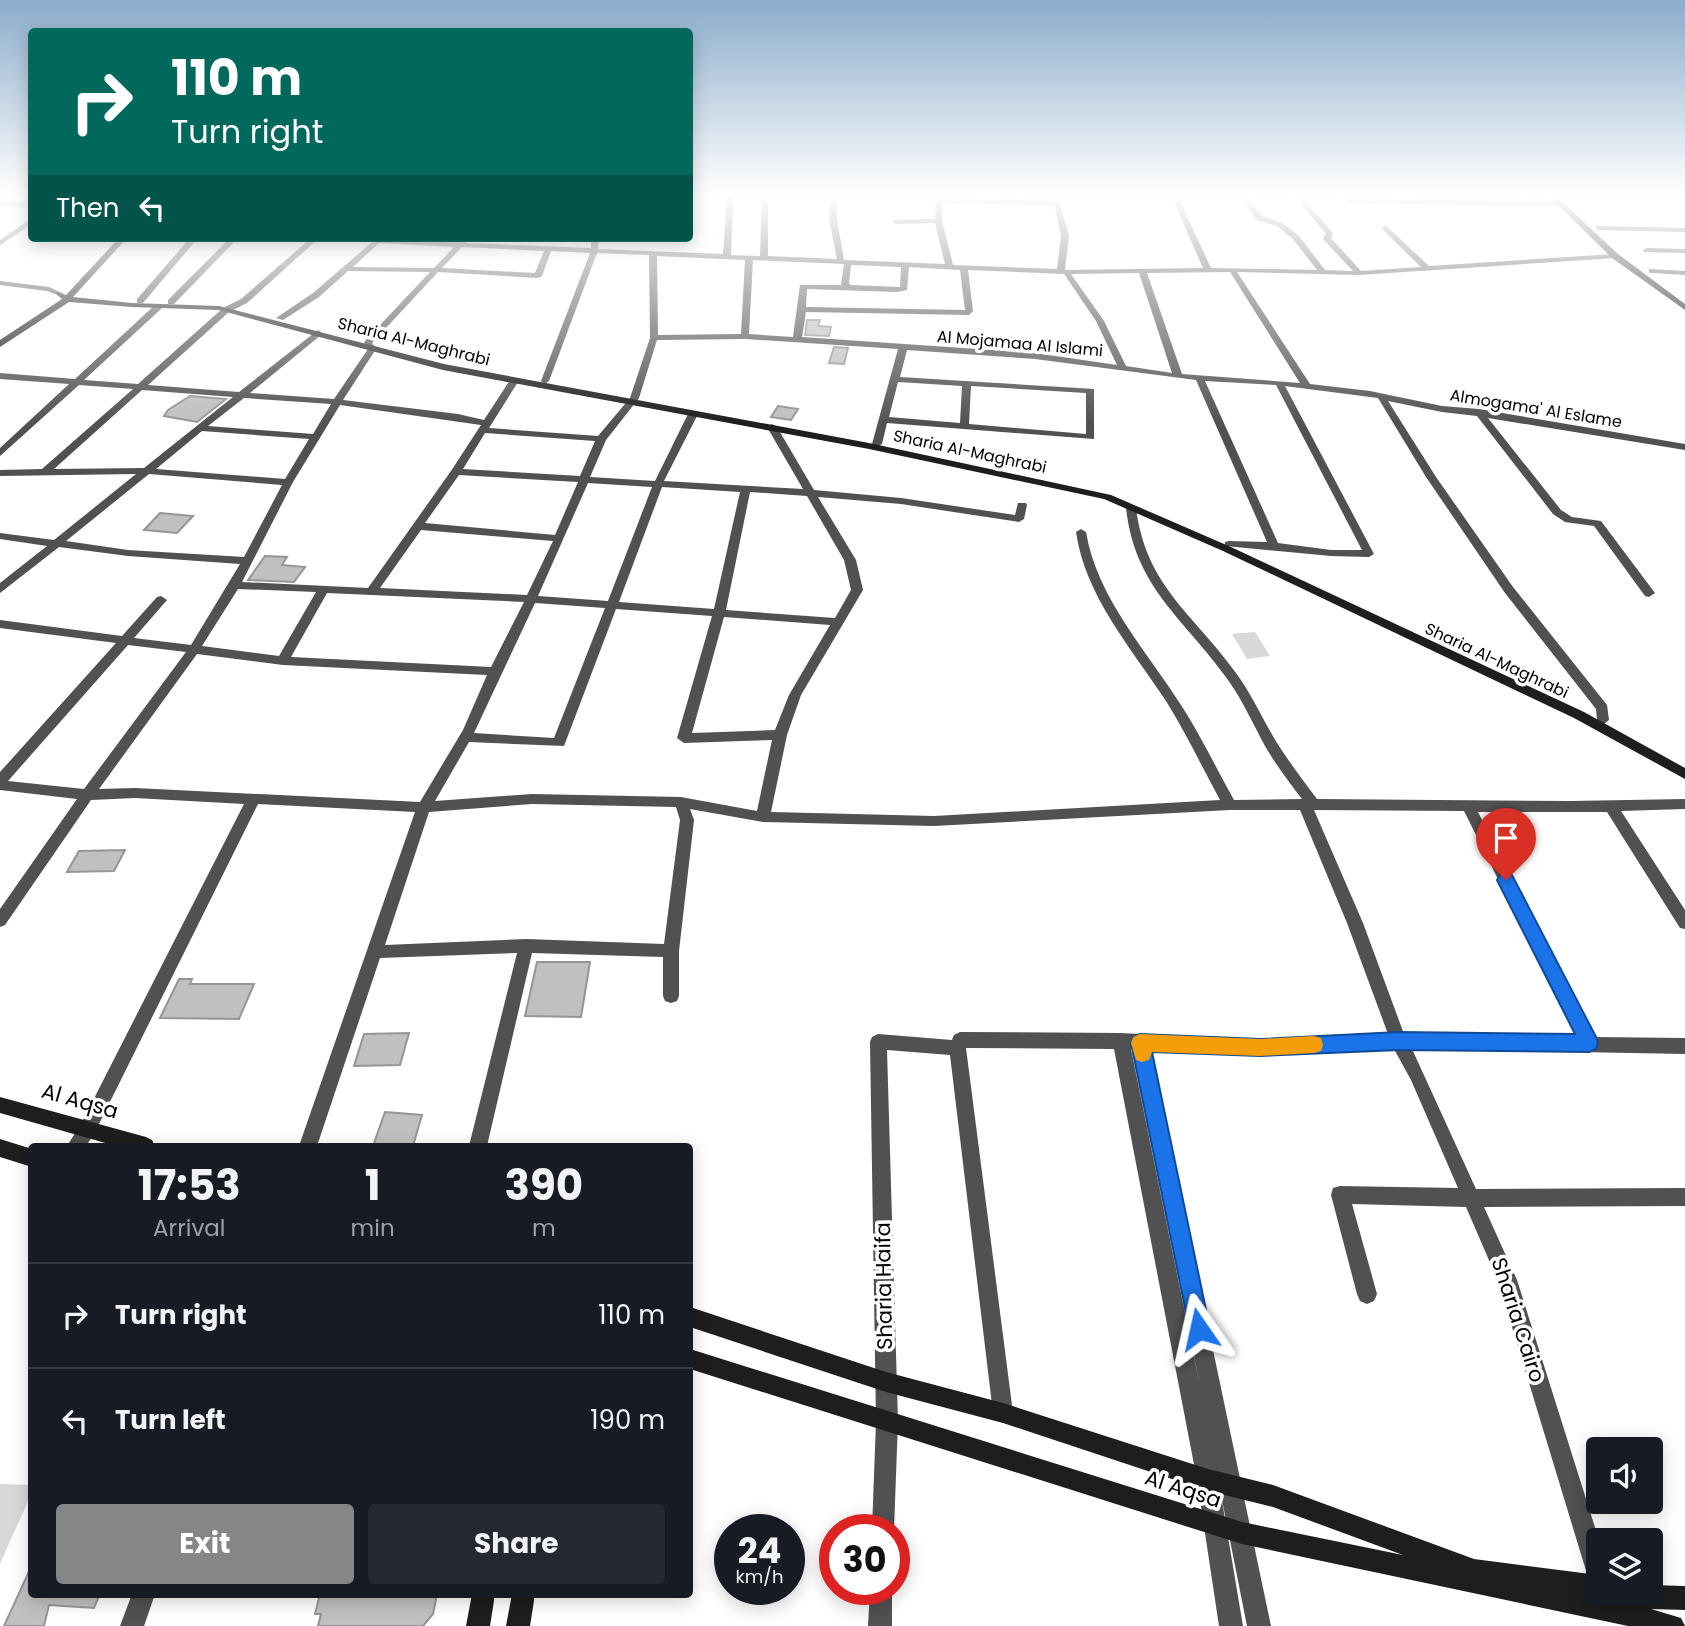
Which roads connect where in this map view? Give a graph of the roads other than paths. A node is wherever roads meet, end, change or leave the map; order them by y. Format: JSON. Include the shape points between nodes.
{"nodes":[{"id":1,"x":85,"y":273,"type":"edge"},
{"id":2,"x":89,"y":273,"type":"edge"},
{"id":3,"x":164,"y":273,"type":"edge"},
{"id":4,"x":200,"y":273,"type":"edge"},
{"id":5,"x":276,"y":273,"type":"edge"},
{"id":6,"x":342,"y":273,"type":"edge"},
{"id":7,"x":436,"y":273,"type":"edge"},
{"id":8,"x":487,"y":273,"type":"edge"},
{"id":9,"x":539,"y":273,"type":"edge"},
{"id":10,"x":586,"y":273,"type":"edge"},
{"id":11,"x":653,"y":273,"type":"edge"},
{"id":12,"x":748,"y":273,"type":"edge"},
{"id":13,"x":844,"y":273,"type":"edge"},
{"id":14,"x":905,"y":273,"type":"edge"},
{"id":15,"x":965,"y":273,"type":"edge"},
{"id":16,"x":1064,"y":273,"type":"edge"},
{"id":17,"x":1143,"y":273,"type":"edge"},
{"id":18,"x":1234,"y":273,"type":"edge"},
{"id":19,"x":1638,"y":273,"type":"edge"},
{"id":20,"x":1654,"y":273,"type":"edge"},
{"id":21,"x":0,"y":283,"type":"edge"},
{"id":22,"x":849,"y":286,"type":"junction"},
{"id":23,"x":66,"y":296,"type":"junction"},
{"id":24,"x":1685,"y":297,"type":"edge"},
{"id":25,"x":140,"y":301,"type":"junction"},
{"id":26,"x":171,"y":302,"type":"junction"},
{"id":27,"x":159,"y":306,"type":"junction"},
{"id":28,"x":1685,"y":307,"type":"edge"},
{"id":29,"x":230,"y":308,"type":"junction"},
{"id":30,"x":802,"y":309,"type":"junction"},
{"id":31,"x":280,"y":318,"type":"junction"},
{"id":32,"x":318,"y":333,"type":"junction"},
{"id":33,"x":0,"y":335,"type":"edge"},
{"id":34,"x":745,"y":336,"type":"junction"},
{"id":35,"x":654,"y":338,"type":"junction"},
{"id":36,"x":797,"y":340,"type":"junction"},
{"id":37,"x":0,"y":344,"type":"edge"},
{"id":38,"x":370,"y":346,"type":"junction"},
{"id":39,"x":902,"y":348,"type":"junction"},
{"id":40,"x":1122,"y":366,"type":"junction"},
{"id":41,"x":0,"y":376,"type":"edge"},
{"id":42,"x":1178,"y":376,"type":"junction"},
{"id":43,"x":1199,"y":377,"type":"junction"},
{"id":44,"x":893,"y":379,"type":"junction"},
{"id":45,"x":545,"y":381,"type":"junction"},
{"id":46,"x":513,"y":382,"type":"junction"},
{"id":47,"x":79,"y":383,"type":"junction"},
{"id":48,"x":1279,"y":383,"type":"junction"},
{"id":49,"x":967,"y":384,"type":"junction"},
{"id":50,"x":139,"y":386,"type":"junction"},
{"id":51,"x":1307,"y":386,"type":"junction"},
{"id":52,"x":241,"y":395,"type":"junction"},
{"id":53,"x":1382,"y":398,"type":"junction"},
{"id":54,"x":633,"y":399,"type":"junction"},
{"id":55,"x":337,"y":402,"type":"junction"},
{"id":56,"x":1479,"y":412,"type":"junction"},
{"id":57,"x":693,"y":414,"type":"junction"},
{"id":58,"x":886,"y":420,"type":"junction"},
{"id":59,"x":483,"y":426,"type":"junction"},
{"id":60,"x":772,"y":427,"type":"junction"},
{"id":61,"x":964,"y":427,"type":"junction"},
{"id":62,"x":198,"y":428,"type":"junction"},
{"id":63,"x":317,"y":438,"type":"junction"},
{"id":64,"x":601,"y":439,"type":"junction"},
{"id":65,"x":877,"y":444,"type":"junction"},
{"id":66,"x":1685,"y":447,"type":"edge"},
{"id":67,"x":0,"y":453,"type":"edge"},
{"id":68,"x":147,"y":471,"type":"junction"},
{"id":69,"x":456,"y":472,"type":"junction"},
{"id":70,"x":0,"y":473,"type":"edge"},
{"id":71,"x":43,"y":474,"type":"junction"},
{"id":72,"x":582,"y":479,"type":"junction"},
{"id":73,"x":288,"y":482,"type":"junction"},
{"id":74,"x":659,"y":482,"type":"junction"},
{"id":75,"x":746,"y":488,"type":"junction"},
{"id":76,"x":812,"y":493,"type":"junction"},
{"id":77,"x":1022,"y":505,"type":"dead end"},
{"id":78,"x":1131,"y":508,"type":"junction"},
{"id":79,"x":417,"y":526,"type":"junction"},
{"id":80,"x":1081,"y":532,"type":"dead end"},
{"id":81,"x":0,"y":536,"type":"edge"},
{"id":82,"x":558,"y":538,"type":"junction"},
{"id":83,"x":1229,"y":544,"type":"junction"},
{"id":84,"x":56,"y":545,"type":"junction"},
{"id":85,"x":1274,"y":545,"type":"junction"},
{"id":86,"x":246,"y":561,"type":"junction"},
{"id":87,"x":235,"y":585,"type":"junction"},
{"id":88,"x":0,"y":589,"type":"edge"},
{"id":89,"x":324,"y":589,"type":"junction"},
{"id":90,"x":372,"y":591,"type":"junction"},
{"id":91,"x":1649,"y":593,"type":"dead end"},
{"id":92,"x":531,"y":599,"type":"junction"},
{"id":93,"x":161,"y":600,"type":"dead end"},
{"id":94,"x":611,"y":604,"type":"junction"},
{"id":95,"x":719,"y":613,"type":"junction"},
{"id":96,"x":839,"y":622,"type":"junction"},
{"id":97,"x":0,"y":624,"type":"edge"},
{"id":98,"x":125,"y":640,"type":"junction"},
{"id":99,"x":193,"y":651,"type":"junction"},
{"id":100,"x":283,"y":661,"type":"junction"},
{"id":101,"x":495,"y":671,"type":"junction"},
{"id":102,"x":1604,"y":720,"type":"junction"},
{"id":103,"x":780,"y":736,"type":"junction"},
{"id":104,"x":465,"y":737,"type":"junction"},
{"id":105,"x":1685,"y":766,"type":"edge"},
{"id":106,"x":1685,"y":774,"type":"edge"},
{"id":107,"x":0,"y":783,"type":"edge"},
{"id":108,"x":87,"y":795,"type":"junction"},
{"id":109,"x":254,"y":798,"type":"junction"},
{"id":110,"x":681,"y":802,"type":"junction"},
{"id":111,"x":1312,"y":803,"type":"junction"},
{"id":112,"x":1685,"y":804,"type":"edge"},
{"id":113,"x":1230,"y":805,"type":"junction"},
{"id":114,"x":424,"y":807,"type":"junction"},
{"id":115,"x":1611,"y":807,"type":"junction"},
{"id":116,"x":1469,"y":808,"type":"junction"},
{"id":117,"x":763,"y":817,"type":"junction"},
{"id":118,"x":0,"y":921,"type":"edge"},
{"id":119,"x":1685,"y":923,"type":"edge"},
{"id":120,"x":526,"y":946,"type":"junction"},
{"id":121,"x":671,"y":951,"type":"junction"},
{"id":122,"x":375,"y":952,"type":"junction"},
{"id":123,"x":671,"y":996,"type":"dead end"},
{"id":124,"x":1399,"y":1041,"type":"junction"},
{"id":125,"x":1130,"y":1042,"type":"junction"},
{"id":126,"x":1589,"y":1043,"type":"junction"},
{"id":127,"x":1685,"y":1045,"type":"edge"},
{"id":128,"x":958,"y":1048,"type":"junction"},
{"id":129,"x":0,"y":1105,"type":"edge"},
{"id":130,"x":88,"y":1128,"type":"junction"},
{"id":131,"x":78,"y":1143,"type":"edge"},
{"id":132,"x":136,"y":1143,"type":"edge"},
{"id":133,"x":309,"y":1143,"type":"edge"},
{"id":134,"x":479,"y":1143,"type":"edge"},
{"id":135,"x":0,"y":1148,"type":"edge"},
{"id":136,"x":28,"y":1157,"type":"edge"},
{"id":137,"x":1685,"y":1197,"type":"edge"},
{"id":138,"x":1471,"y":1198,"type":"junction"},
{"id":139,"x":1367,"y":1294,"type":"dead end"},
{"id":140,"x":693,"y":1318,"type":"edge"},
{"id":141,"x":693,"y":1360,"type":"edge"},
{"id":142,"x":886,"y":1382,"type":"junction"},
{"id":143,"x":1003,"y":1413,"type":"junction"},
{"id":144,"x":887,"y":1421,"type":"junction"},
{"id":145,"x":1208,"y":1480,"type":"junction"},
{"id":146,"x":1230,"y":1485,"type":"junction"},
{"id":147,"x":884,"y":1514,"type":"edge"},
{"id":148,"x":1217,"y":1526,"type":"junction"},
{"id":149,"x":1242,"y":1533,"type":"junction"},
{"id":150,"x":1586,"y":1535,"type":"edge"},
{"id":151,"x":1586,"y":1585,"type":"edge"},
{"id":152,"x":1663,"y":1597,"type":"edge"},
{"id":153,"x":142,"y":1598,"type":"edge"},
{"id":154,"x":483,"y":1598,"type":"edge"},
{"id":155,"x":523,"y":1598,"type":"edge"},
{"id":156,"x":1685,"y":1598,"type":"edge"},
{"id":157,"x":881,"y":1605,"type":"edge"},
{"id":158,"x":1609,"y":1609,"type":"edge"},
{"id":159,"x":132,"y":1626,"type":"edge"},
{"id":160,"x":478,"y":1626,"type":"edge"},
{"id":161,"x":518,"y":1626,"type":"edge"},
{"id":162,"x":880,"y":1626,"type":"edge"},
{"id":163,"x":1231,"y":1626,"type":"edge"},
{"id":164,"x":1259,"y":1626,"type":"edge"},
{"id":165,"x":1673,"y":1626,"type":"edge"}],
"edges":[{"from":1,"to":23,"type":"main road"},
{"from":2,"to":23,"type":"main road"},
{"from":3,"to":25,"type":"street"},
{"from":4,"to":26,"type":"street"},
{"from":5,"to":29,"type":"street"},
{"from":6,"to":31,"type":"street"},
{"from":7,"to":38,"type":"street"},
{"from":8,"to":9,"type":"street"},
{"from":10,"to":45,"type":"street"},
{"from":11,"to":35,"type":"street"},
{"from":12,"to":34,"type":"street"},
{"from":13,"to":22,"type":"street"},
{"from":14,"to":22,"type":"street","via":[[901,289]]},
{"from":15,"to":30,"type":"street","via":[[966,313]]},
{"from":16,"to":40,"type":"street","via":[[1100,321]]},
{"from":17,"to":42,"type":"street"},
{"from":18,"to":51,"type":"street"},
{"from":19,"to":28,"type":"main road"},
{"from":20,"to":24,"type":"main road"},
{"from":21,"to":23,"type":"street","via":[[49,289]]},
{"from":22,"to":30,"type":"street","via":[[803,286]]},
{"from":23,"to":25,"type":"main road","name":"Sharia Al-Maghrabi"},
{"from":23,"to":27,"type":"main road","name":"Sharia Al-Maghrabi"},
{"from":23,"to":33,"type":"main road"},
{"from":23,"to":37,"type":"main road"},
{"from":25,"to":26,"type":"main road","name":"Sharia Al-Maghrabi"},
{"from":26,"to":29,"type":"main road","name":"Sharia Al-Maghrabi"},
{"from":27,"to":29,"type":"main road","name":"Sharia Al-Maghrabi"},
{"from":27,"to":47,"type":"street"},
{"from":29,"to":31,"type":"main road","name":"Sharia Al-Maghrabi"},
{"from":29,"to":32,"type":"main road","name":"Sharia Al-Maghrabi"},
{"from":29,"to":50,"type":"street"},
{"from":30,"to":36,"type":"street"},
{"from":31,"to":38,"type":"main road","name":"Sharia Al-Maghrabi"},
{"from":32,"to":38,"type":"main road","name":"Sharia Al-Maghrabi"},
{"from":32,"to":52,"type":"street"},
{"from":34,"to":35,"type":"street","name":"Al Mojamaa Al Islami"},
{"from":34,"to":36,"type":"street","name":"Al Mojamaa Al Islami"},
{"from":35,"to":54,"type":"street"},
{"from":36,"to":39,"type":"street","name":"Al Mojamaa Al Islami"},
{"from":38,"to":45,"type":"main road","name":"Sharia Al-Maghrabi"},
{"from":38,"to":46,"type":"main road","name":"Sharia Al-Maghrabi"},
{"from":38,"to":55,"type":"street"},
{"from":39,"to":40,"type":"street","name":"Al Mojamaa Al Islami"},
{"from":39,"to":44,"type":"street"},
{"from":40,"to":42,"type":"street","name":"Al Mojamaa Al Islami"},
{"from":41,"to":47,"type":"street"},
{"from":42,"to":43,"type":"street","name":"Al Mojamaa Al Islami"},
{"from":43,"to":48,"type":"street","name":"Al Mojamaa Al Islami"},
{"from":43,"to":85,"type":"street"},
{"from":44,"to":49,"type":"street"},
{"from":44,"to":58,"type":"street"},
{"from":45,"to":54,"type":"main road","name":"Sharia Al-Maghrabi"},
{"from":46,"to":54,"type":"main road","name":"Sharia Al-Maghrabi"},
{"from":46,"to":59,"type":"street"},
{"from":47,"to":50,"type":"street"},
{"from":47,"to":67,"type":"street"},
{"from":48,"to":51,"type":"street","name":"Al Mojamaa Al Islami"},
{"from":48,"to":85,"type":"street","via":[[1369,554]]},
{"from":49,"to":61,"type":"street"},
{"from":49,"to":61,"type":"street","via":[[1091,391],[1091,437]]},
{"from":50,"to":52,"type":"street"},
{"from":50,"to":71,"type":"street"},
{"from":51,"to":53,"type":"street","name":"Al Mojamaa Al Islami"},
{"from":52,"to":55,"type":"street"},
{"from":52,"to":62,"type":"street"},
{"from":53,"to":56,"type":"street","name":"Almogama' Al Eslame"},
{"from":53,"to":102,"type":"street","via":[[1508,590],[1602,708]]},
{"from":54,"to":57,"type":"main road","name":"Sharia Al-Maghrabi"},
{"from":54,"to":64,"type":"street"},
{"from":54,"to":65,"type":"main road","name":"Sharia Al-Maghrabi"},
{"from":55,"to":59,"type":"street"},
{"from":55,"to":63,"type":"street"},
{"from":56,"to":66,"type":"street","name":"Almogama' Al Eslame"},
{"from":56,"to":91,"type":"street","via":[[1557,512],[1569,520],[1597,523]]},
{"from":57,"to":60,"type":"main road","name":"Sharia Al-Maghrabi"},
{"from":57,"to":74,"type":"street"},
{"from":58,"to":61,"type":"street"},
{"from":58,"to":65,"type":"street"},
{"from":59,"to":64,"type":"street"},
{"from":59,"to":69,"type":"street"},
{"from":60,"to":76,"type":"street"},
{"from":60,"to":78,"type":"main road","name":"Sharia Al-Maghrabi","via":[[1034,480],[1107,497]]},
{"from":62,"to":63,"type":"street"},
{"from":62,"to":68,"type":"street"},
{"from":63,"to":73,"type":"street"},
{"from":64,"to":72,"type":"street"},
{"from":65,"to":83,"type":"main road","name":"Sharia Al-Maghrabi","via":[[1093,487]]},
{"from":68,"to":71,"type":"street"},
{"from":68,"to":73,"type":"street"},
{"from":68,"to":84,"type":"street"},
{"from":69,"to":72,"type":"street"},
{"from":69,"to":79,"type":"street"},
{"from":70,"to":71,"type":"street"},
{"from":72,"to":74,"type":"street"},
{"from":72,"to":82,"type":"street"},
{"from":73,"to":86,"type":"street"},
{"from":74,"to":75,"type":"street"},
{"from":74,"to":94,"type":"street"},
{"from":75,"to":76,"type":"street"},
{"from":75,"to":95,"type":"street"},
{"from":76,"to":77,"type":"street","via":[[1019,519]]},
{"from":76,"to":96,"type":"street","via":[[850,560],[856,588]]},
{"from":78,"to":106,"type":"main road","name":"Sharia Al-Maghrabi","via":[[1579,715]]},
{"from":78,"to":111,"type":"street","via":[[1131,533],[1158,586],[1231,674]]},
{"from":79,"to":82,"type":"street"},
{"from":79,"to":90,"type":"street"},
{"from":80,"to":113,"type":"street","via":[[1084,558],[1180,713]]},
{"from":81,"to":84,"type":"street"},
{"from":82,"to":92,"type":"street"},
{"from":83,"to":85,"type":"street"},
{"from":83,"to":102,"type":"main road","name":"Sharia Al-Maghrabi"},
{"from":84,"to":86,"type":"street"},
{"from":84,"to":88,"type":"street"},
{"from":86,"to":87,"type":"street"},
{"from":87,"to":89,"type":"street"},
{"from":87,"to":99,"type":"street"},
{"from":89,"to":90,"type":"street"},
{"from":89,"to":100,"type":"street"},
{"from":90,"to":92,"type":"street"},
{"from":92,"to":94,"type":"street"},
{"from":92,"to":101,"type":"street"},
{"from":93,"to":98,"type":"street"},
{"from":94,"to":95,"type":"street"},
{"from":94,"to":104,"type":"street","via":[[559,743]]},
{"from":95,"to":96,"type":"street"},
{"from":95,"to":103,"type":"street","via":[[684,738]]},
{"from":96,"to":103,"type":"street","via":[[795,695]]},
{"from":97,"to":98,"type":"street"},
{"from":98,"to":99,"type":"street"},
{"from":98,"to":107,"type":"street"},
{"from":99,"to":100,"type":"street"},
{"from":99,"to":108,"type":"street"},
{"from":100,"to":101,"type":"street"},
{"from":101,"to":104,"type":"street"},
{"from":102,"to":105,"type":"main road","name":"Sharia Al-Maghrabi"},
{"from":103,"to":117,"type":"street"},
{"from":104,"to":114,"type":"street"},
{"from":107,"to":108,"type":"street"},
{"from":108,"to":109,"type":"street"},
{"from":108,"to":118,"type":"street"},
{"from":109,"to":114,"type":"street"},
{"from":109,"to":130,"type":"street"},
{"from":110,"to":114,"type":"street","via":[[532,799]]},
{"from":110,"to":117,"type":"street"},
{"from":110,"to":121,"type":"street","via":[[687,820]]},
{"from":111,"to":113,"type":"street"},
{"from":111,"to":116,"type":"street"},
{"from":111,"to":124,"type":"street","name":"Sharia Cairo","via":[[1305,806]]},
{"from":112,"to":115,"type":"street"},
{"from":113,"to":117,"type":"street","via":[[934,821]]},
{"from":114,"to":122,"type":"street"},
{"from":115,"to":116,"type":"street"},
{"from":115,"to":119,"type":"street"},
{"from":116,"to":126,"type":"street"},
{"from":120,"to":121,"type":"street"},
{"from":120,"to":122,"type":"street"},
{"from":120,"to":134,"type":"street"},
{"from":121,"to":123,"type":"street"},
{"from":122,"to":133,"type":"street"},
{"from":124,"to":125,"type":"street","via":[[1260,1048]]},
{"from":124,"to":126,"type":"street"},
{"from":124,"to":138,"type":"street","name":"Sharia Cairo"},
{"from":125,"to":128,"type":"street","via":[[960,1040]]},
{"from":125,"to":145,"type":"street"},
{"from":125,"to":146,"type":"street"},
{"from":126,"to":127,"type":"street"},
{"from":128,"to":142,"type":"street","name":"Sharia Haifa","via":[[878,1042]]},
{"from":128,"to":143,"type":"street"},
{"from":129,"to":130,"type":"main road","name":"Al Aqsa"},
{"from":130,"to":131,"type":"street"},
{"from":130,"to":132,"type":"main road","name":"Al Aqsa"},
{"from":135,"to":136,"type":"main road"},
{"from":137,"to":138,"type":"street"},
{"from":138,"to":139,"type":"street","via":[[1340,1195]]},
{"from":138,"to":150,"type":"street","name":"Sharia Cairo","via":[[1507,1280]]},
{"from":140,"to":142,"type":"main road","name":"Al Aqsa"},
{"from":141,"to":144,"type":"main road","name":"Al Aqsa"},
{"from":142,"to":143,"type":"main road","name":"Al Aqsa"},
{"from":142,"to":144,"type":"street","name":"Sharia Haifa"},
{"from":143,"to":145,"type":"main road","name":"Al Aqsa"},
{"from":144,"to":147,"type":"street","name":"Sharia Haifa"},
{"from":144,"to":148,"type":"main road","name":"Al Aqsa"},
{"from":145,"to":146,"type":"main road","name":"Al Aqsa"},
{"from":145,"to":148,"type":"street"},
{"from":146,"to":149,"type":"street"},
{"from":146,"to":151,"type":"main road","name":"Al Aqsa","via":[[1273,1496],[1474,1570]]},
{"from":148,"to":149,"type":"main road","name":"Al Aqsa"},
{"from":148,"to":163,"type":"street"},
{"from":149,"to":158,"type":"main road","name":"Al Aqsa"},
{"from":149,"to":164,"type":"street"},
{"from":152,"to":156,"type":"main road"},
{"from":153,"to":159,"type":"street"},
{"from":154,"to":160,"type":"main road"},
{"from":155,"to":161,"type":"main road"},
{"from":157,"to":162,"type":"street"},
{"from":158,"to":165,"type":"main road","name":"Al Aqsa"}]}
